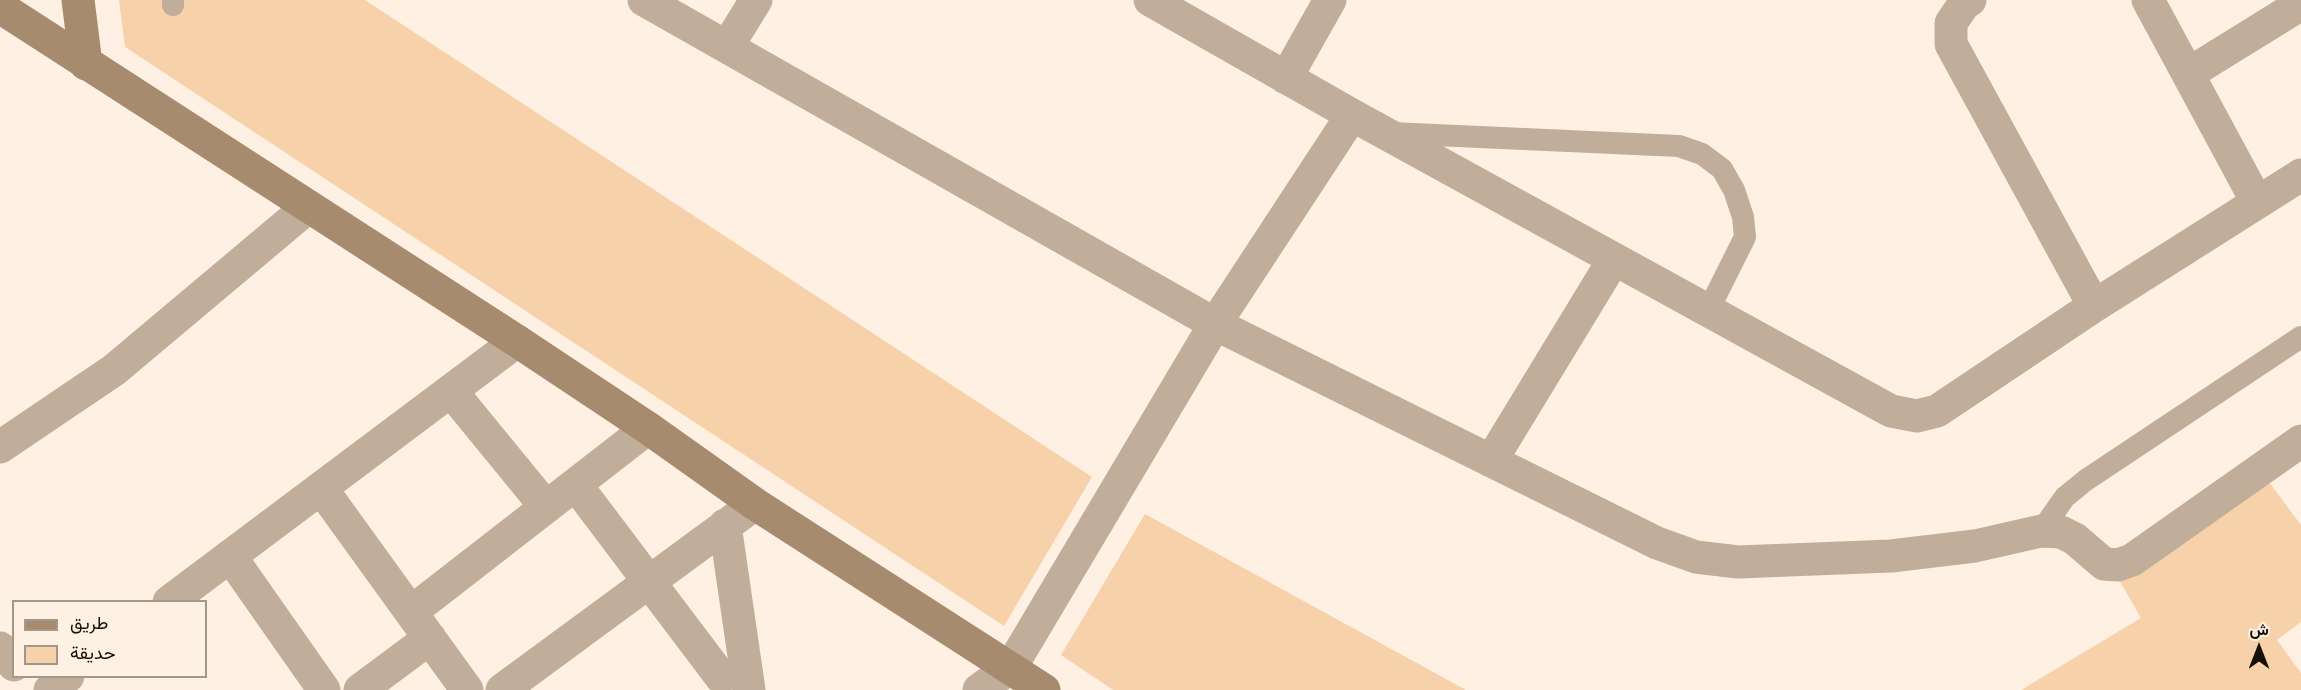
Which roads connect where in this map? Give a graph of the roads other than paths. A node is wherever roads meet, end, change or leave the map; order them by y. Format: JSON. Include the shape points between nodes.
{"nodes":[{"id":1,"x":78,"y":0,"type":"edge"},
{"id":2,"x":644,"y":0,"type":"edge"},
{"id":3,"x":756,"y":0,"type":"edge"},
{"id":4,"x":1150,"y":0,"type":"edge"},
{"id":5,"x":1330,"y":0,"type":"edge"},
{"id":6,"x":1970,"y":0,"type":"edge"},
{"id":7,"x":2148,"y":0,"type":"edge"},
{"id":8,"x":2301,"y":4,"type":"edge"},
{"id":9,"x":0,"y":7,"type":"edge"},
{"id":10,"x":728,"y":47,"type":"junction"},
{"id":11,"x":86,"y":64,"type":"junction"},
{"id":12,"x":2188,"y":74,"type":"junction"},
{"id":13,"x":1286,"y":78,"type":"junction"},
{"id":14,"x":1352,"y":115,"type":"junction"},
{"id":15,"x":1386,"y":132,"type":"junction"},
{"id":16,"x":2301,"y":175,"type":"edge"},
{"id":17,"x":2257,"y":202,"type":"junction"},
{"id":18,"x":308,"y":207,"type":"junction"},
{"id":19,"x":1614,"y":259,"type":"junction"},
{"id":20,"x":2094,"y":306,"type":"junction"},
{"id":21,"x":1708,"y":311,"type":"junction"},
{"id":22,"x":1215,"y":324,"type":"junction"},
{"id":23,"x":2301,"y":337,"type":"edge"},
{"id":24,"x":517,"y":341,"type":"junction"},
{"id":25,"x":451,"y":391,"type":"junction"},
{"id":26,"x":648,"y":428,"type":"junction"},
{"id":27,"x":2301,"y":441,"type":"edge"},
{"id":28,"x":0,"y":447,"type":"edge"},
{"id":29,"x":1491,"y":461,"type":"junction"},
{"id":30,"x":576,"y":485,"type":"junction"},
{"id":31,"x":321,"y":488,"type":"junction"},
{"id":32,"x":755,"y":504,"type":"junction"},
{"id":33,"x":546,"y":507,"type":"junction"},
{"id":34,"x":725,"y":525,"type":"junction"},
{"id":35,"x":2041,"y":531,"type":"junction"},
{"id":36,"x":230,"y":556,"type":"junction"},
{"id":37,"x":648,"y":581,"type":"junction"},
{"id":38,"x":172,"y":600,"type":"edge"},
{"id":39,"x":411,"y":612,"type":"junction"},
{"id":40,"x":430,"y":638,"type":"junction"},
{"id":41,"x":0,"y":648,"type":"edge"},
{"id":42,"x":12,"y":663,"type":"edge"},
{"id":43,"x":1011,"y":667,"type":"junction"},
{"id":44,"x":65,"y":678,"type":"edge"},
{"id":45,"x":729,"y":679,"type":"edge"},
{"id":46,"x":50,"y":690,"type":"edge"},
{"id":47,"x":324,"y":690,"type":"edge"},
{"id":48,"x":360,"y":690,"type":"edge"},
{"id":49,"x":467,"y":690,"type":"edge"},
{"id":50,"x":502,"y":690,"type":"edge"},
{"id":51,"x":979,"y":690,"type":"edge"},
{"id":52,"x":1044,"y":690,"type":"edge"}],
"edges":[{"from":1,"to":11,"type":"street"},
{"from":2,"to":10,"type":"street"},
{"from":3,"to":10,"type":"street"},
{"from":4,"to":13,"type":"street"},
{"from":5,"to":13,"type":"street"},
{"from":6,"to":20,"type":"street","via":[[1951,23],[1951,44]]},
{"from":7,"to":12,"type":"street"},
{"from":8,"to":12,"type":"street"},
{"from":9,"to":11,"type":"street"},
{"from":10,"to":22,"type":"street"},
{"from":11,"to":18,"type":"street"},
{"from":12,"to":17,"type":"street"},
{"from":13,"to":14,"type":"street"},
{"from":14,"to":15,"type":"street"},
{"from":14,"to":22,"type":"street"},
{"from":15,"to":19,"type":"street"},
{"from":15,"to":21,"type":"lane","via":[[1679,146],[1702,154],[1722,170],[1734,190],[1745,237]]},
{"from":16,"to":17,"type":"street"},
{"from":17,"to":20,"type":"street"},
{"from":18,"to":24,"type":"street"},
{"from":18,"to":28,"type":"street","via":[[114,370]]},
{"from":19,"to":21,"type":"street"},
{"from":19,"to":29,"type":"street"},
{"from":20,"to":21,"type":"street","via":[[1937,411],[1917,416],[1891,411]]},
{"from":22,"to":29,"type":"street"},
{"from":22,"to":43,"type":"street"},
{"from":23,"to":35,"type":"lane","via":[[2086,480],[2065,497]]},
{"from":24,"to":25,"type":"street"},
{"from":24,"to":26,"type":"street"},
{"from":25,"to":31,"type":"street"},
{"from":25,"to":33,"type":"street"},
{"from":26,"to":30,"type":"street"},
{"from":26,"to":32,"type":"street"},
{"from":27,"to":35,"type":"street","via":[[2132,560],[2118,565],[2104,564],[2061,532]]},
{"from":29,"to":35,"type":"street","via":[[1657,543],[1696,557],[1738,562],[1891,556],[1975,546]]},
{"from":30,"to":33,"type":"street"},
{"from":30,"to":37,"type":"street"},
{"from":31,"to":36,"type":"street"},
{"from":31,"to":39,"type":"street"},
{"from":32,"to":34,"type":"street"},
{"from":32,"to":43,"type":"street"},
{"from":33,"to":39,"type":"street"},
{"from":34,"to":37,"type":"street"},
{"from":34,"to":45,"type":"street"},
{"from":36,"to":38,"type":"street"},
{"from":36,"to":47,"type":"street"},
{"from":37,"to":45,"type":"street"},
{"from":37,"to":50,"type":"street"},
{"from":39,"to":40,"type":"street"},
{"from":40,"to":48,"type":"street"},
{"from":40,"to":49,"type":"street"},
{"from":41,"to":42,"type":"street"},
{"from":43,"to":51,"type":"street"},
{"from":43,"to":52,"type":"street"},
{"from":44,"to":46,"type":"street"}]}
